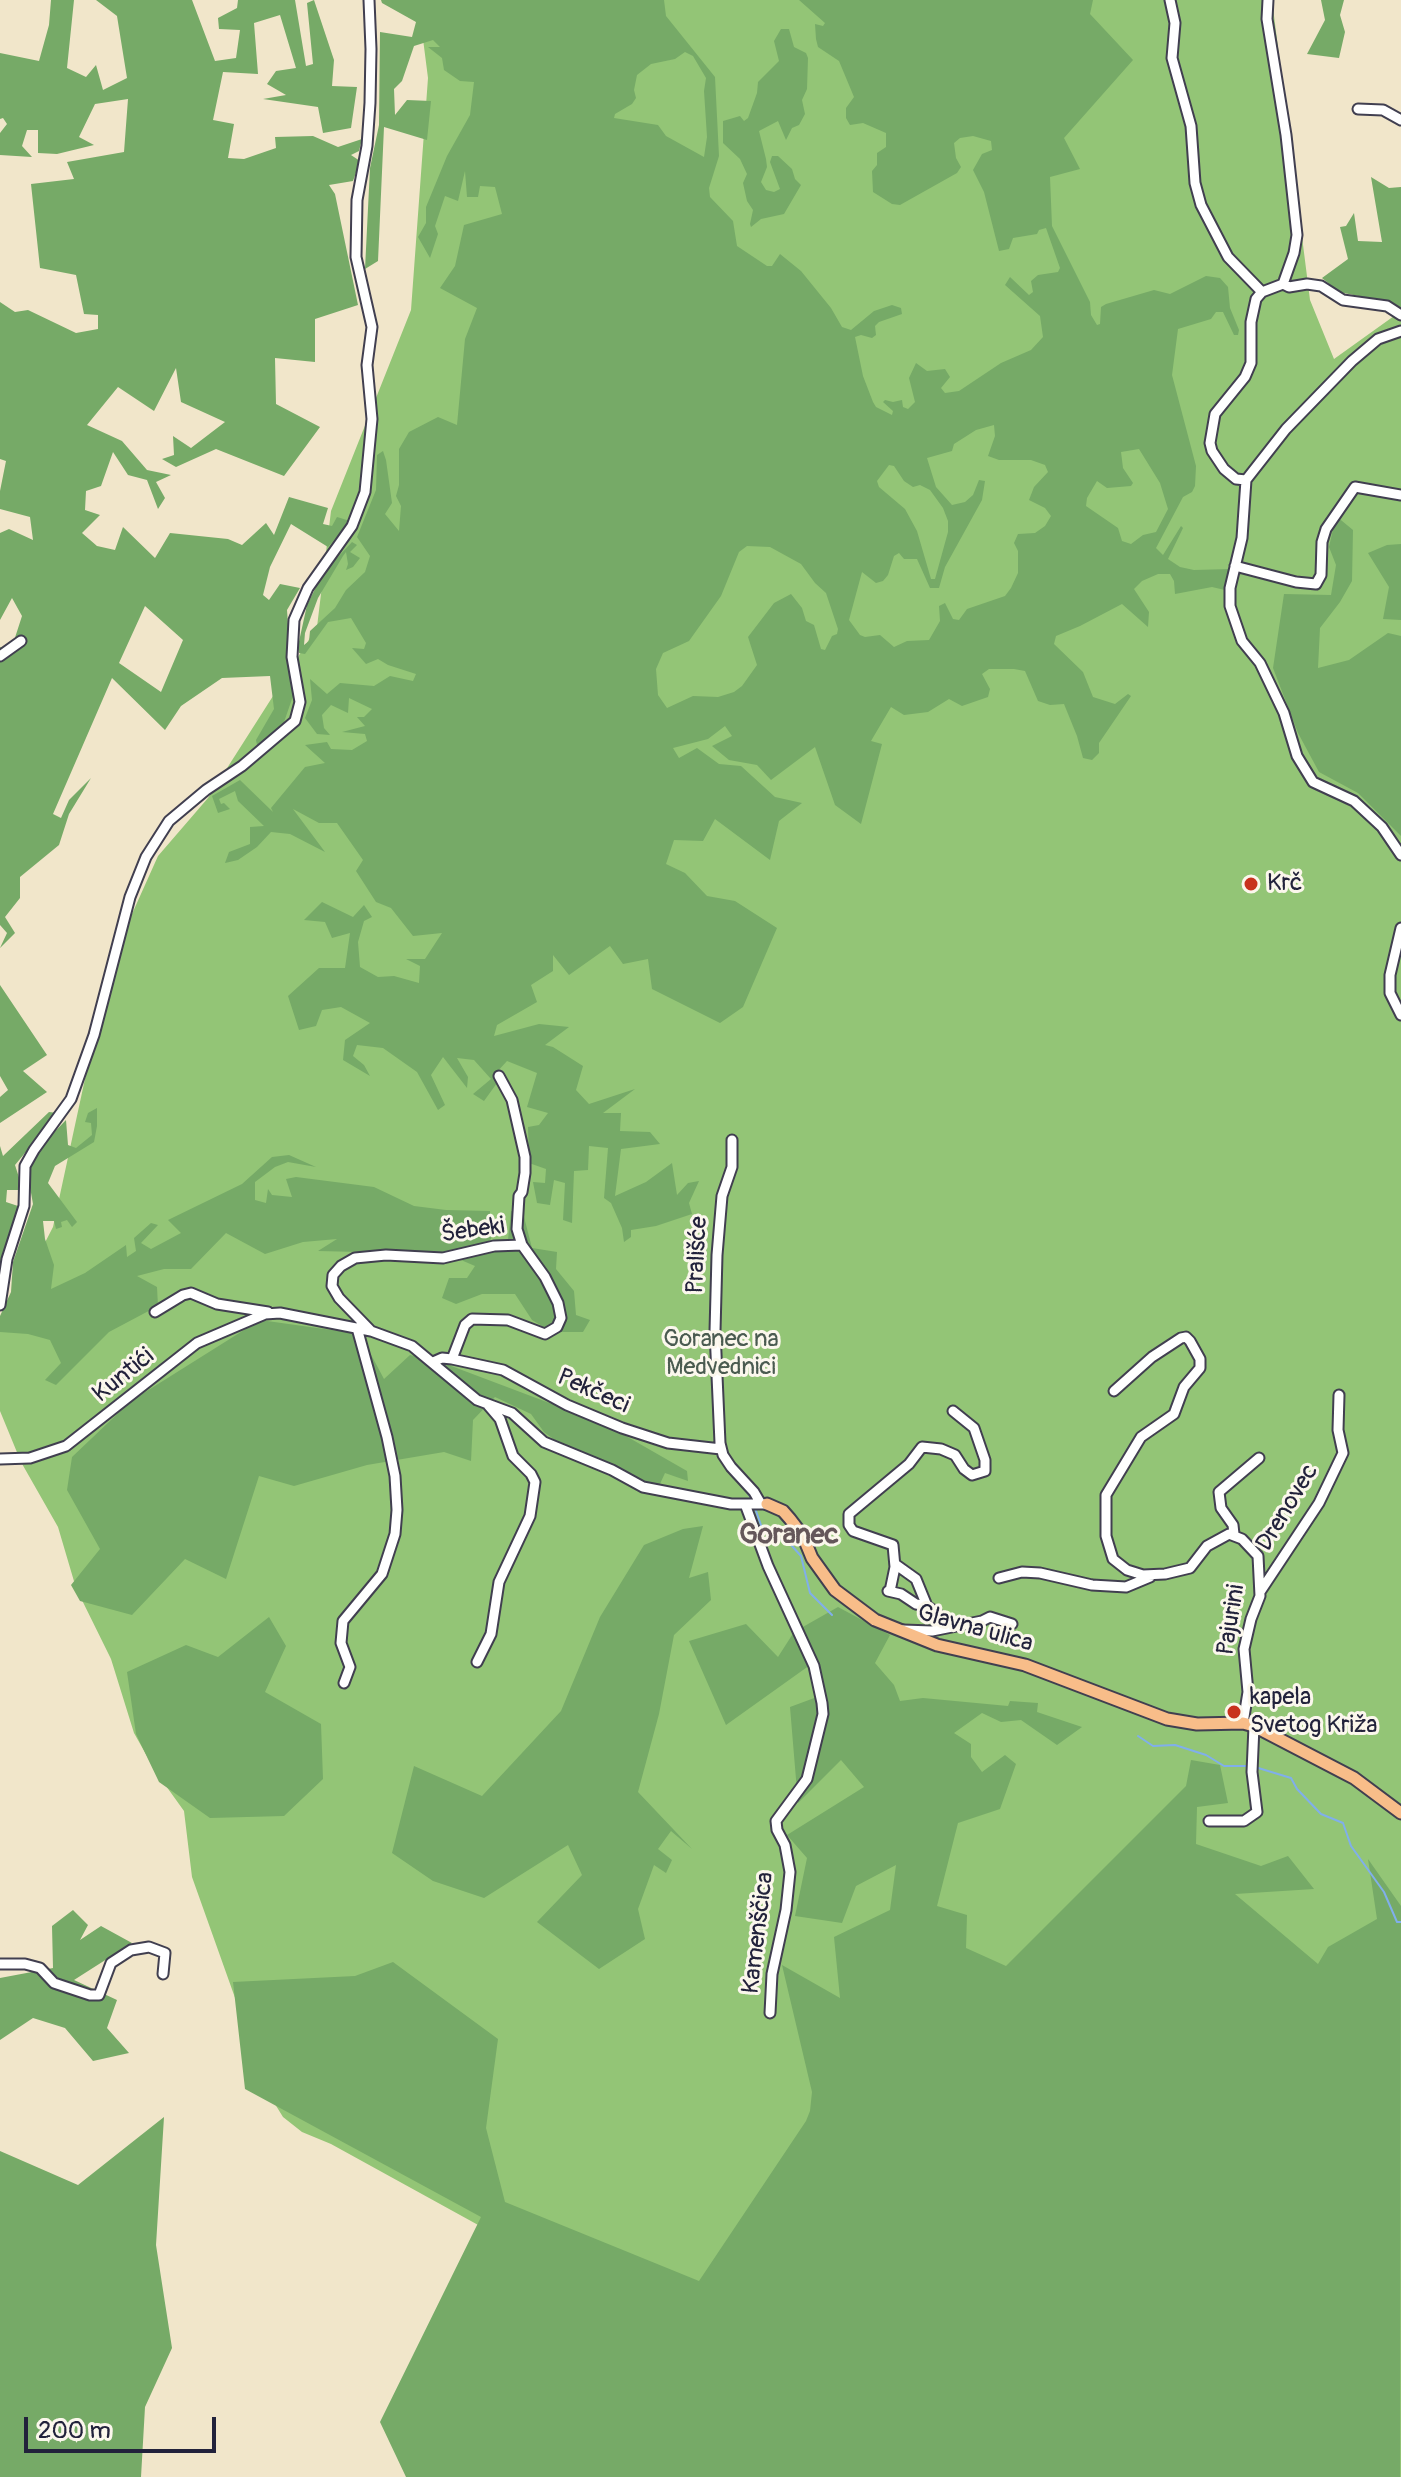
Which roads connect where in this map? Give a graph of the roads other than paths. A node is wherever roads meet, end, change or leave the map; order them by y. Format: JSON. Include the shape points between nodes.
{"nodes":[{"id":1,"x":369,"y":0,"type":"edge"},
{"id":2,"x":1170,"y":0,"type":"edge"},
{"id":3,"x":1268,"y":0,"type":"edge"},
{"id":4,"x":1358,"y":109,"type":"dead end"},
{"id":5,"x":1401,"y":120,"type":"edge"},
{"id":6,"x":1283,"y":284,"type":"junction"},
{"id":7,"x":1262,"y":292,"type":"junction"},
{"id":8,"x":1401,"y":315,"type":"edge"},
{"id":9,"x":1401,"y":331,"type":"edge"},
{"id":10,"x":1246,"y":480,"type":"junction"},
{"id":11,"x":1401,"y":495,"type":"edge"},
{"id":12,"x":1235,"y":566,"type":"junction"},
{"id":13,"x":21,"y":641,"type":"dead end"},
{"id":14,"x":0,"y":656,"type":"edge"},
{"id":15,"x":1401,"y":855,"type":"edge"},
{"id":16,"x":1401,"y":928,"type":"edge"},
{"id":17,"x":1401,"y":1015,"type":"edge"},
{"id":18,"x":499,"y":1076,"type":"dead end"},
{"id":19,"x":732,"y":1140,"type":"dead end"},
{"id":20,"x":522,"y":1245,"type":"junction"},
{"id":21,"x":0,"y":1305,"type":"edge"},
{"id":22,"x":155,"y":1312,"type":"dead end"},
{"id":23,"x":271,"y":1314,"type":"junction"},
{"id":24,"x":357,"y":1328,"type":"junction"},
{"id":25,"x":371,"y":1331,"type":"junction"},
{"id":26,"x":452,"y":1359,"type":"junction"},
{"id":27,"x":433,"y":1362,"type":"junction"},
{"id":28,"x":1114,"y":1391,"type":"dead end"},
{"id":29,"x":1339,"y":1395,"type":"dead end"},
{"id":30,"x":488,"y":1405,"type":"junction"},
{"id":31,"x":953,"y":1411,"type":"dead end"},
{"id":32,"x":721,"y":1449,"type":"junction"},
{"id":33,"x":1259,"y":1458,"type":"dead end"},
{"id":34,"x":0,"y":1459,"type":"edge"},
{"id":35,"x":756,"y":1504,"type":"junction"},
{"id":36,"x":1234,"y":1534,"type":"junction"},
{"id":37,"x":895,"y":1564,"type":"junction"},
{"id":38,"x":1153,"y":1576,"type":"junction"},
{"id":39,"x":999,"y":1578,"type":"dead end"},
{"id":40,"x":1260,"y":1592,"type":"junction"},
{"id":41,"x":927,"y":1606,"type":"junction"},
{"id":42,"x":1012,"y":1624,"type":"dead end"},
{"id":43,"x":941,"y":1629,"type":"junction"},
{"id":44,"x":900,"y":1630,"type":"junction"},
{"id":45,"x":477,"y":1662,"type":"dead end"},
{"id":46,"x":344,"y":1683,"type":"dead end"},
{"id":47,"x":1248,"y":1725,"type":"junction"},
{"id":48,"x":1401,"y":1813,"type":"edge"},
{"id":49,"x":1209,"y":1821,"type":"dead end"},
{"id":50,"x":0,"y":1964,"type":"edge"},
{"id":51,"x":163,"y":1974,"type":"dead end"},
{"id":52,"x":770,"y":2013,"type":"dead end"}],
"edges":[{"from":1,"to":21,"type":"street","via":[[370,103],[357,200],[356,257],[372,327],[365,492],[352,526],[308,588],[294,620],[292,657],[300,702],[295,721],[169,821],[146,857],[71,1099],[25,1166],[24,1206],[7,1259]]},
{"from":2,"to":7,"type":"street","via":[[1175,23],[1172,58],[1191,126],[1201,205],[1228,257]]},
{"from":3,"to":6,"type":"street","via":[[1297,235]]},
{"from":4,"to":5,"type":"street","via":[[1383,110]]},
{"from":6,"to":7,"type":"street"},
{"from":6,"to":8,"type":"street","via":[[1321,286],[1343,300],[1387,306]]},
{"from":7,"to":10,"type":"street","via":[[1251,322],[1251,363],[1215,414],[1210,443],[1224,469]]},
{"from":9,"to":10,"type":"street","via":[[1378,339],[1352,361],[1286,429]]},
{"from":10,"to":12,"type":"street"},
{"from":11,"to":12,"type":"street","via":[[1355,487],[1326,529],[1316,584]]},
{"from":12,"to":15,"type":"street","via":[[1232,617],[1284,713],[1297,756],[1313,782],[1354,801],[1382,827]]},
{"from":13,"to":14,"type":"street"},
{"from":16,"to":17,"type":"street","via":[[1390,975],[1390,993]]},
{"from":18,"to":20,"type":"street","name":"Šebeki","via":[[512,1100],[525,1157],[517,1229]]},
{"from":19,"to":32,"type":"street","name":"Prališće","via":[[716,1277]]},
{"from":20,"to":25,"type":"street","name":"Šebeki","via":[[443,1258],[355,1258],[333,1275],[332,1286]]},
{"from":20,"to":26,"type":"street","name":"Pekčeci","via":[[558,1303],[557,1327],[545,1334],[508,1320],[472,1319]]},
{"from":22,"to":23,"type":"street","name":"Kuntići","via":[[191,1293],[217,1304]]},
{"from":23,"to":24,"type":"street","name":"Kuntići"},
{"from":23,"to":34,"type":"street","name":"Kuntići","via":[[197,1343],[66,1446],[30,1458]]},
{"from":24,"to":25,"type":"street","name":"Kuntići"},
{"from":24,"to":46,"type":"street","via":[[387,1437],[397,1510],[382,1574],[343,1621],[341,1643],[350,1667]]},
{"from":25,"to":27,"type":"street","via":[[412,1346]]},
{"from":26,"to":27,"type":"street","name":"Pekčeci"},
{"from":26,"to":32,"type":"street","name":"Pekčeci","via":[[512,1373],[567,1405],[622,1428],[668,1443]]},
{"from":27,"to":30,"type":"street"},
{"from":28,"to":38,"type":"street","via":[[1181,1338],[1190,1341],[1200,1359],[1174,1414],[1141,1437],[1106,1495],[1106,1536],[1113,1559],[1127,1570]]},
{"from":29,"to":40,"type":"street","name":"Drenovec","via":[[1343,1453],[1319,1503]]},
{"from":30,"to":35,"type":"street","via":[[512,1413],[544,1442],[643,1487]]},
{"from":30,"to":45,"type":"street","via":[[500,1419],[513,1456],[535,1482],[530,1516],[499,1582],[491,1634]]},
{"from":31,"to":37,"type":"street","via":[[974,1428],[985,1471],[972,1475],[955,1455],[922,1447],[849,1514],[853,1531],[893,1545]]},
{"from":32,"to":35,"type":"street","via":[[754,1492]]},
{"from":33,"to":36,"type":"street","via":[[1219,1492]]},
{"from":35,"to":44,"type":"main road","name":"Glavna ulica","via":[[783,1511],[835,1590],[875,1620]]},
{"from":35,"to":52,"type":"street","name":"Kamenščica","via":[[768,1566],[814,1666],[823,1714],[807,1779],[776,1823],[785,1845],[789,1887]]},
{"from":36,"to":38,"type":"street","name":"Pajurini","via":[[1207,1546],[1190,1568]]},
{"from":36,"to":40,"type":"street","name":"Pajurini","via":[[1258,1556]]},
{"from":37,"to":41,"type":"street","via":[[916,1579]]},
{"from":37,"to":41,"type":"street","via":[[889,1591]]},
{"from":38,"to":39,"type":"street","name":"Pajurini","via":[[1126,1587],[1040,1573]]},
{"from":40,"to":47,"type":"street","name":"Pajurini","via":[[1244,1649]]},
{"from":41,"to":43,"type":"street","via":[[937,1613]]},
{"from":42,"to":43,"type":"street","via":[[990,1617]]},
{"from":43,"to":44,"type":"street"},
{"from":44,"to":47,"type":"main road","name":"Glavna ulica","via":[[937,1645],[1025,1665],[1167,1719]]},
{"from":47,"to":48,"type":"main road","name":"Glavna ulica","via":[[1354,1778]]},
{"from":47,"to":49,"type":"street","name":"Pajurini","via":[[1257,1812],[1244,1821]]},
{"from":50,"to":51,"type":"street","via":[[40,1968],[54,1983],[99,1995],[111,1963],[131,1950],[149,1947],[165,1953]]}]}
